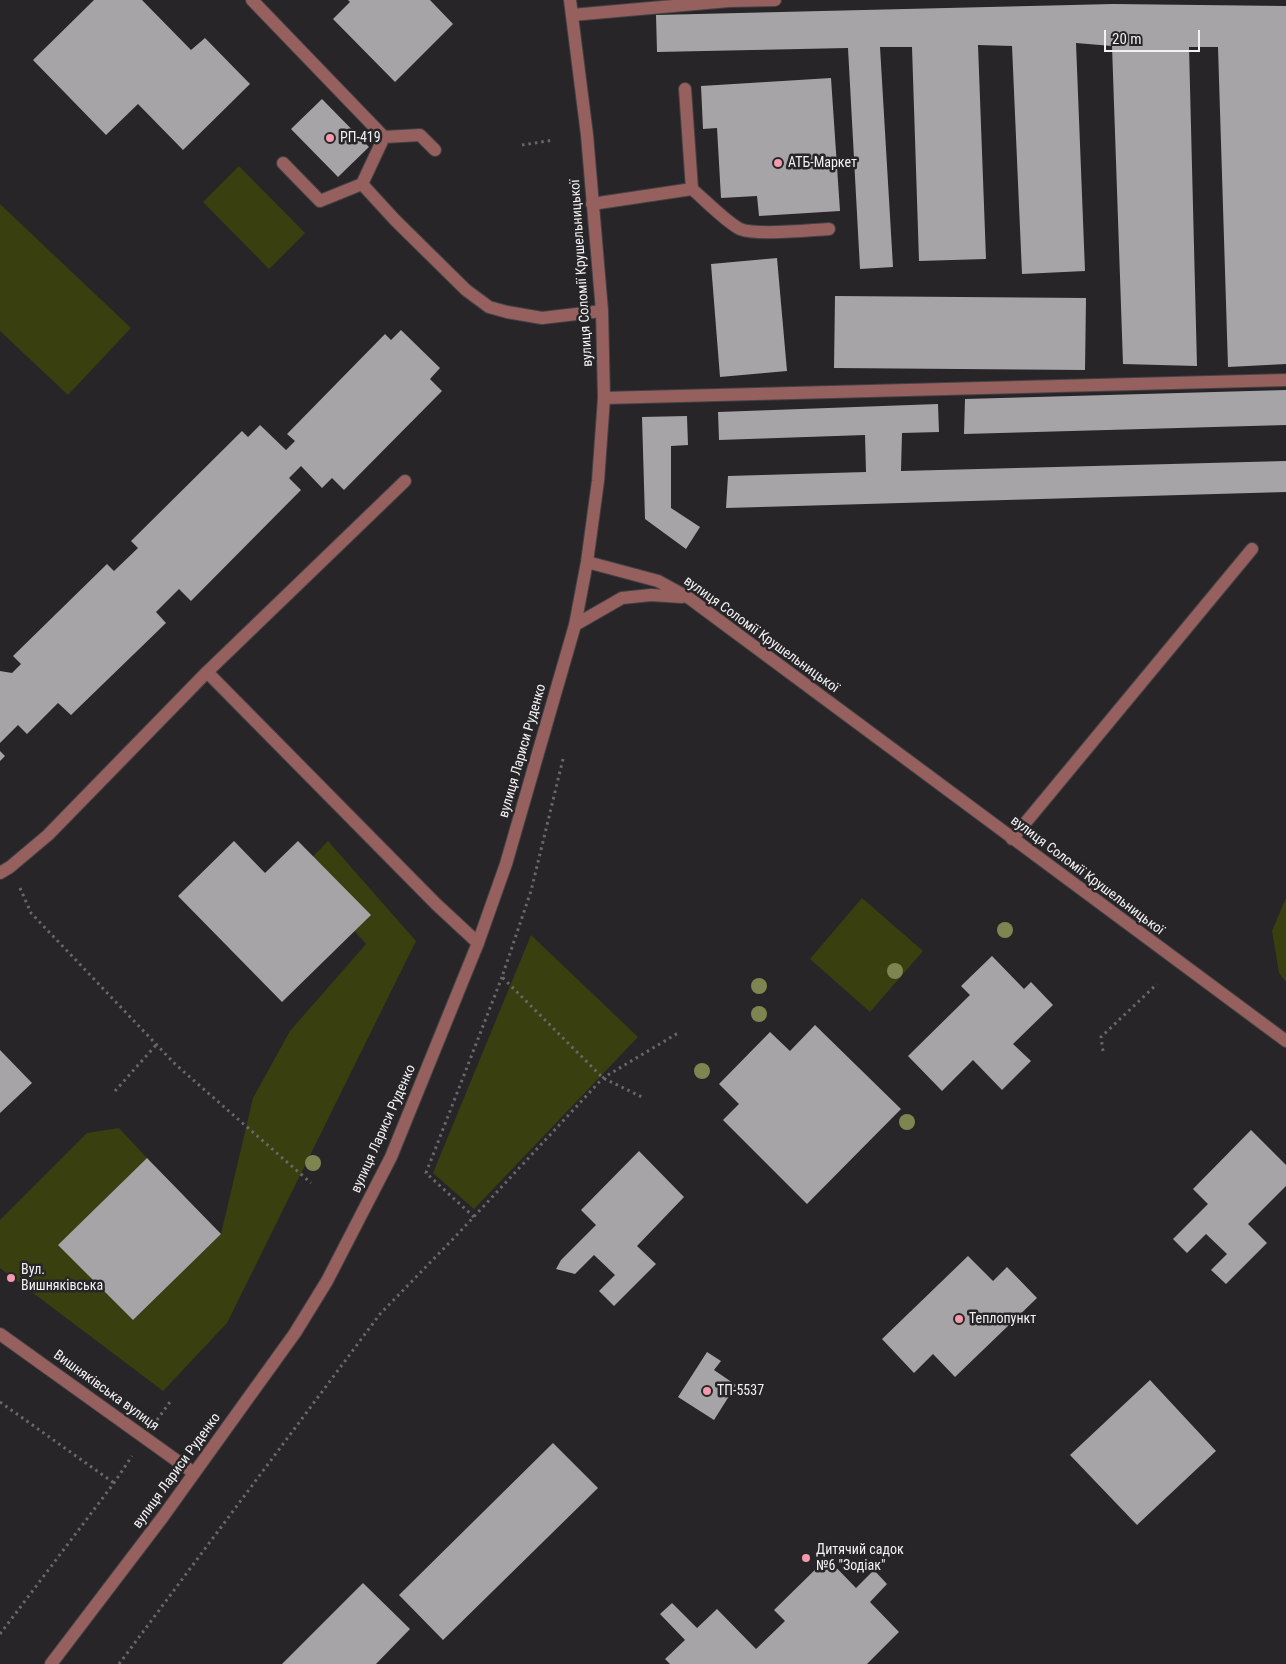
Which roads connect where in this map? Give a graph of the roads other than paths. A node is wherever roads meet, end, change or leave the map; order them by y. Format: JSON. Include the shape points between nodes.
{"nodes":[{"id":1,"x":252,"y":0,"type":"edge"},
{"id":2,"x":570,"y":0,"type":"edge"},
{"id":3,"x":775,"y":0,"type":"edge"},
{"id":4,"x":729,"y":1,"type":"edge"},
{"id":5,"x":572,"y":15,"type":"junction"},
{"id":6,"x":685,"y":89,"type":"dead end"},
{"id":7,"x":384,"y":137,"type":"junction"},
{"id":8,"x":435,"y":150,"type":"dead end"},
{"id":9,"x":283,"y":163,"type":"dead end"},
{"id":10,"x":362,"y":184,"type":"junction"},
{"id":11,"x":692,"y":189,"type":"junction"},
{"id":12,"x":592,"y":204,"type":"junction"},
{"id":13,"x":829,"y":229,"type":"dead end"},
{"id":14,"x":602,"y":311,"type":"junction"},
{"id":15,"x":1286,"y":380,"type":"edge"},
{"id":16,"x":604,"y":398,"type":"junction"},
{"id":17,"x":405,"y":481,"type":"dead end"},
{"id":18,"x":1252,"y":549,"type":"dead end"},
{"id":19,"x":588,"y":562,"type":"junction"},
{"id":20,"x":689,"y":598,"type":"junction"},
{"id":21,"x":575,"y":624,"type":"junction"},
{"id":22,"x":208,"y":672,"type":"junction"},
{"id":23,"x":1012,"y":839,"type":"junction"},
{"id":24,"x":5,"y":870,"type":"edge"},
{"id":25,"x":478,"y":943,"type":"junction"},
{"id":26,"x":1286,"y":1041,"type":"edge"},
{"id":27,"x":0,"y":1334,"type":"edge"},
{"id":28,"x":194,"y":1473,"type":"junction"},
{"id":29,"x":51,"y":1664,"type":"edge"}],
"edges":[{"from":1,"to":7,"type":"street"},
{"from":2,"to":5,"type":"street","name":"вулиця Соломії Крушельницької"},
{"from":3,"to":4,"type":"street"},
{"from":4,"to":5,"type":"street"},
{"from":5,"to":12,"type":"street","name":"вулиця Соломії Крушельницької"},
{"from":6,"to":11,"type":"street"},
{"from":7,"to":8,"type":"street","via":[[420,135]]},
{"from":7,"to":10,"type":"street"},
{"from":9,"to":10,"type":"street","via":[[320,201]]},
{"from":10,"to":14,"type":"street","via":[[466,290],[489,307],[542,318]]},
{"from":11,"to":12,"type":"street"},
{"from":11,"to":13,"type":"street","via":[[740,228],[756,232]]},
{"from":12,"to":14,"type":"street","name":"вулиця Соломії Крушельницької"},
{"from":14,"to":16,"type":"street","name":"вулиця Соломії Крушельницької"},
{"from":15,"to":16,"type":"street"},
{"from":16,"to":19,"type":"street","name":"вулиця Соломії Крушельницької"},
{"from":17,"to":22,"type":"street"},
{"from":18,"to":23,"type":"street"},
{"from":19,"to":20,"type":"street","name":"вулиця Соломії Крушельницької","via":[[658,581]]},
{"from":19,"to":21,"type":"street","name":"вулиця Лариси Руденко"},
{"from":20,"to":21,"type":"street","via":[[651,595],[622,598]]},
{"from":20,"to":23,"type":"street","name":"вулиця Соломії Крушельницької"},
{"from":21,"to":25,"type":"street","name":"вулиця Лариси Руденко","via":[[506,864]]},
{"from":22,"to":24,"type":"street","via":[[48,835]]},
{"from":22,"to":25,"type":"street"},
{"from":23,"to":26,"type":"street","name":"вулиця Соломії Крушельницької"},
{"from":25,"to":28,"type":"street","name":"вулиця Лариси Руденко","via":[[391,1157],[327,1282],[295,1333]]},
{"from":27,"to":28,"type":"street","name":"Вишняківська вулиця"},
{"from":28,"to":29,"type":"street","name":"вулиця Лариси Руденко"}]}
